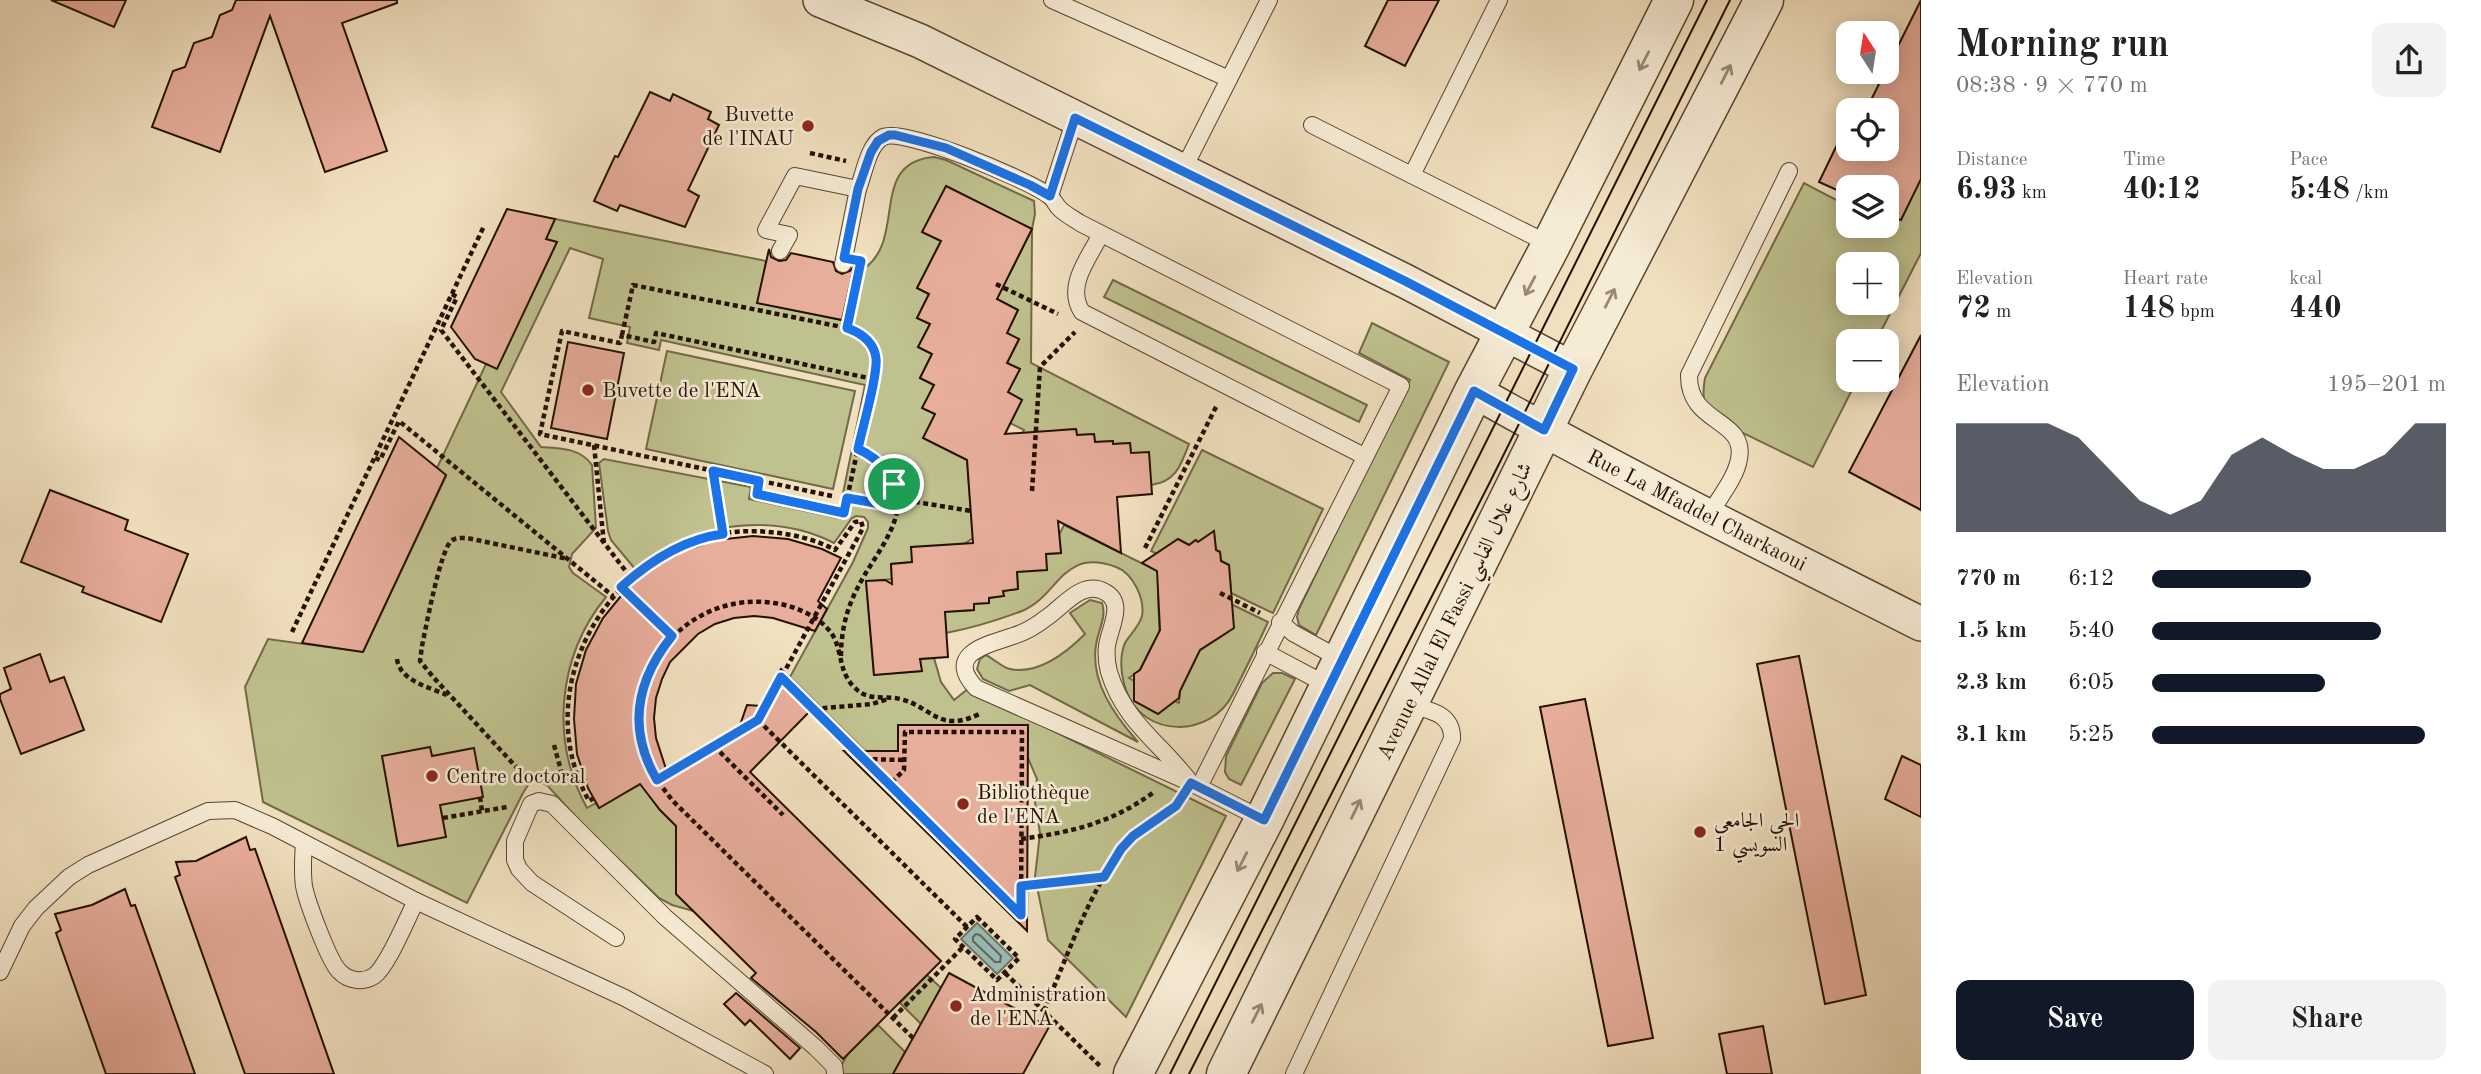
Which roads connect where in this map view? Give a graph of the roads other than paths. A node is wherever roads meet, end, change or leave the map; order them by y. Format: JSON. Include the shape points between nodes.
{"nodes":[{"id":1,"x":820,"y":0,"type":"edge"},
{"id":2,"x":1052,"y":0,"type":"edge"},
{"id":3,"x":1269,"y":0,"type":"edge"},
{"id":4,"x":1499,"y":0,"type":"edge"},
{"id":5,"x":1674,"y":0,"type":"edge"},
{"id":6,"x":1764,"y":0,"type":"edge"},
{"id":7,"x":1229,"y":79,"type":"junction"},
{"id":8,"x":1075,"y":118,"type":"junction"},
{"id":9,"x":1312,"y":125,"type":"dead end"},
{"id":10,"x":1789,"y":171,"type":"dead end"},
{"id":11,"x":1182,"y":172,"type":"junction"},
{"id":12,"x":1412,"y":175,"type":"junction"},
{"id":13,"x":858,"y":189,"type":"junction"},
{"id":14,"x":1050,"y":196,"type":"junction"},
{"id":15,"x":1101,"y":234,"type":"junction"},
{"id":16,"x":1551,"y":245,"type":"junction"},
{"id":17,"x":780,"y":251,"type":"dead end"},
{"id":18,"x":844,"y":261,"type":"road end"},
{"id":19,"x":1505,"y":332,"type":"junction"},
{"id":20,"x":1573,"y":369,"type":"junction"},
{"id":21,"x":1474,"y":391,"type":"junction"},
{"id":22,"x":1544,"y":430,"type":"junction"},
{"id":23,"x":1364,"y":456,"type":"junction"},
{"id":24,"x":1708,"y":517,"type":"junction"},
{"id":25,"x":1280,"y":622,"type":"junction"},
{"id":26,"x":1921,"y":624,"type":"edge"},
{"id":27,"x":1265,"y":652,"type":"junction"},
{"id":28,"x":1336,"y":673,"type":"junction"},
{"id":29,"x":1407,"y":704,"type":"junction"},
{"id":30,"x":1195,"y":785,"type":"junction"},
{"id":31,"x":1264,"y":820,"type":"junction"},
{"id":32,"x":304,"y":843,"type":"junction"},
{"id":33,"x":416,"y":901,"type":"junction"},
{"id":34,"x":616,"y":938,"type":"dead end"},
{"id":35,"x":0,"y":972,"type":"edge"},
{"id":36,"x":765,"y":1074,"type":"edge"},
{"id":37,"x":835,"y":1074,"type":"edge"},
{"id":38,"x":1133,"y":1074,"type":"edge"},
{"id":39,"x":1226,"y":1074,"type":"edge"},
{"id":40,"x":1294,"y":1074,"type":"edge"}],
"edges":[{"from":1,"to":8,"type":"street","via":[[920,41]]},
{"from":2,"to":7,"type":"lane"},
{"from":3,"to":7,"type":"lane"},
{"from":4,"to":12,"type":"lane"},
{"from":5,"to":16,"type":"street","one_way":true},
{"from":20,"to":6,"type":"street","name":"Avenue Allal El Fassi شارع علال الفاسي","one_way":true},
{"from":7,"to":11,"type":"lane"},
{"from":8,"to":11,"type":"street"},
{"from":8,"to":14,"type":"lane"},
{"from":9,"to":12,"type":"lane"},
{"from":10,"to":24,"type":"lane","via":[[1689,375],[1693,399],[1727,427],[1739,446],[1737,468]]},
{"from":11,"to":19,"type":"street"},
{"from":12,"to":16,"type":"lane"},
{"from":13,"to":14,"type":"lane","via":[[878,141],[895,135],[946,148]]},
{"from":13,"to":17,"type":"lane","via":[[795,176],[766,230],[789,235]]},
{"from":13,"to":18,"type":"lane"},
{"from":14,"to":15,"type":"lane","via":[[1059,209]]},
{"from":15,"to":23,"type":"lane","via":[[1075,285],[1076,304],[1085,322]]},
{"from":15,"to":23,"type":"lane","via":[[1401,386]]},
{"from":16,"to":19,"type":"street","one_way":true},
{"from":19,"to":20,"type":"street"},
{"from":19,"to":21,"type":"street"},
{"from":20,"to":22,"type":"street","name":"Avenue Allal El Fassi شارع علال الفاسي"},
{"from":21,"to":22,"type":"street","name":"Rue La Mfaddel Charkaoui"},
{"from":21,"to":28,"type":"street"},
{"from":22,"to":24,"type":"street","name":"Rue La Mfaddel Charkaoui"},
{"from":22,"to":29,"type":"street","name":"Avenue Allal El Fassi شارع علال الفاسي"},
{"from":23,"to":25,"type":"lane"},
{"from":24,"to":26,"type":"street","name":"Rue La Mfaddel Charkaoui"},
{"from":25,"to":27,"type":"lane"},
{"from":25,"to":28,"type":"lane"},
{"from":27,"to":28,"type":"lane"},
{"from":27,"to":30,"type":"lane"},
{"from":28,"to":31,"type":"street"},
{"from":39,"to":29,"type":"street","name":"Avenue Allal El Fassi شارع علال الفاسي","one_way":true},
{"from":29,"to":40,"type":"lane","via":[[1443,716],[1451,726],[1452,738]]},
{"from":30,"to":30,"type":"lane","via":[[976,688],[966,671],[972,651],[1033,628],[1088,589],[1111,595],[1116,617],[1106,648],[1116,693],[1127,712]]},
{"from":30,"to":31,"type":"lane"},
{"from":31,"to":38,"type":"street","one_way":true},
{"from":32,"to":33,"type":"lane"},
{"from":32,"to":33,"type":"lane","via":[[306,894],[334,965],[345,976],[368,979],[380,970]]},
{"from":32,"to":35,"type":"lane","via":[[235,810],[195,816],[69,877],[22,926]]},
{"from":33,"to":36,"type":"lane","via":[[625,999]]},
{"from":34,"to":37,"type":"lane","via":[[531,883],[519,869],[515,841],[539,803],[552,804],[665,917],[816,1048],[834,1066]]}]}
